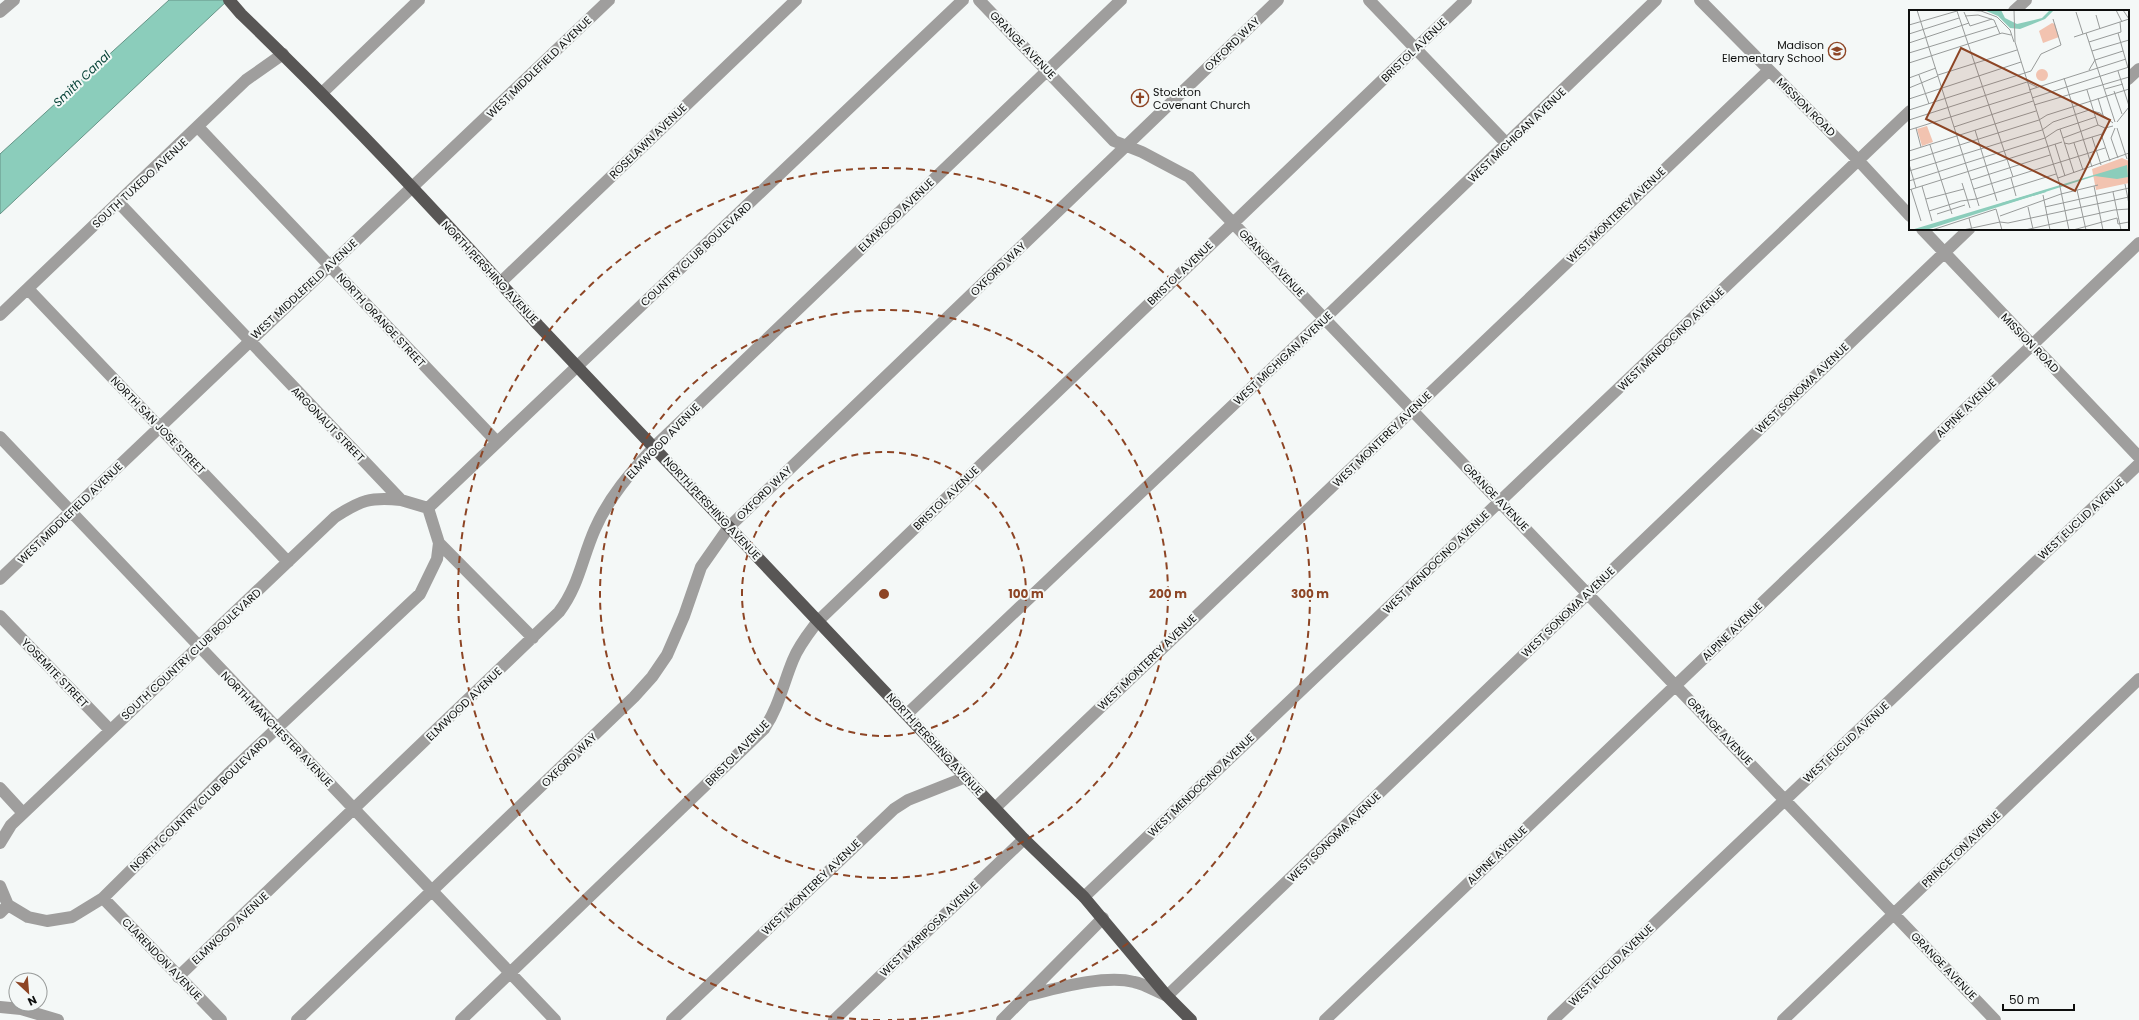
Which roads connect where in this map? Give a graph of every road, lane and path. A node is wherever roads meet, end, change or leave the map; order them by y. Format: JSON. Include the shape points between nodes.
{"nodes":[{"id":1,"x":14,"y":0,"type":"edge"},
{"id":2,"x":419,"y":0,"type":"edge"},
{"id":3,"x":608,"y":0,"type":"edge"},
{"id":4,"x":796,"y":0,"type":"edge"},
{"id":5,"x":963,"y":0,"type":"edge"},
{"id":6,"x":979,"y":0,"type":"edge"},
{"id":7,"x":1121,"y":0,"type":"edge"},
{"id":8,"x":1278,"y":0,"type":"edge"},
{"id":9,"x":1369,"y":0,"type":"edge"},
{"id":10,"x":1466,"y":0,"type":"edge"},
{"id":11,"x":1656,"y":0,"type":"edge"},
{"id":12,"x":1700,"y":0,"type":"edge"},
{"id":13,"x":2026,"y":0,"type":"edge"},
{"id":14,"x":230,"y":1,"type":"edge"},
{"id":15,"x":2015,"y":10,"type":"edge"},
{"id":16,"x":0,"y":12,"type":"edge"},
{"id":17,"x":1416,"y":48,"type":"junction"},
{"id":18,"x":283,"y":54,"type":"junction"},
{"id":19,"x":2139,"y":69,"type":"edge"},
{"id":20,"x":1769,"y":70,"type":"junction"},
{"id":21,"x":1047,"y":71,"type":"junction"},
{"id":22,"x":2129,"y":78,"type":"edge"},
{"id":23,"x":322,"y":93,"type":"junction"},
{"id":24,"x":1909,"y":111,"type":"edge"},
{"id":25,"x":198,"y":127,"type":"junction"},
{"id":26,"x":1507,"y":144,"type":"junction"},
{"id":27,"x":1127,"y":146,"type":"junction"},
{"id":28,"x":1858,"y":160,"type":"junction"},
{"id":29,"x":412,"y":189,"type":"junction"},
{"id":30,"x":118,"y":203,"type":"junction"},
{"id":31,"x":1909,"y":215,"type":"edge"},
{"id":32,"x":1233,"y":222,"type":"junction"},
{"id":33,"x":1923,"y":230,"type":"edge"},
{"id":34,"x":1968,"y":230,"type":"edge"},
{"id":35,"x":2139,"y":243,"type":"edge"},
{"id":36,"x":1944,"y":253,"type":"junction"},
{"id":37,"x":329,"y":265,"type":"junction"},
{"id":38,"x":500,"y":282,"type":"junction"},
{"id":39,"x":28,"y":289,"type":"junction"},
{"id":40,"x":0,"y":315,"type":"edge"},
{"id":41,"x":1325,"y":318,"type":"junction"},
{"id":42,"x":249,"y":342,"type":"junction"},
{"id":43,"x":2032,"y":345,"type":"junction"},
{"id":44,"x":577,"y":366,"type":"junction"},
{"id":45,"x":1412,"y":410,"type":"junction"},
{"id":46,"x":160,"y":427,"type":"junction"},
{"id":47,"x":0,"y":438,"type":"edge"},
{"id":48,"x":497,"y":442,"type":"junction"},
{"id":49,"x":654,"y":447,"type":"junction"},
{"id":50,"x":2139,"y":457,"type":"edge"},
{"id":51,"x":2139,"y":464,"type":"edge"},
{"id":52,"x":401,"y":500,"type":"junction"},
{"id":53,"x":1500,"y":501,"type":"junction"},
{"id":54,"x":428,"y":508,"type":"junction"},
{"id":55,"x":71,"y":512,"type":"junction"},
{"id":56,"x":729,"y":527,"type":"junction"},
{"id":57,"x":439,"y":543,"type":"junction"},
{"id":58,"x":288,"y":562,"type":"junction"},
{"id":59,"x":0,"y":579,"type":"edge"},
{"id":60,"x":1588,"y":594,"type":"junction"},
{"id":61,"x":0,"y":616,"type":"edge"},
{"id":62,"x":818,"y":621,"type":"junction"},
{"id":63,"x":533,"y":638,"type":"junction"},
{"id":64,"x":200,"y":647,"type":"junction"},
{"id":65,"x":2139,"y":679,"type":"edge"},
{"id":66,"x":1676,"y":685,"type":"junction"},
{"id":67,"x":907,"y":714,"type":"junction"},
{"id":68,"x":277,"y":729,"type":"junction"},
{"id":69,"x":110,"y":730,"type":"junction"},
{"id":70,"x":966,"y":776,"type":"junction"},
{"id":71,"x":0,"y":788,"type":"edge"},
{"id":72,"x":1785,"y":799,"type":"junction"},
{"id":73,"x":995,"y":808,"type":"junction"},
{"id":74,"x":354,"y":810,"type":"junction"},
{"id":75,"x":23,"y":812,"type":"junction"},
{"id":76,"x":1024,"y":839,"type":"junction"},
{"id":77,"x":0,"y":843,"type":"edge"},
{"id":78,"x":0,"y":886,"type":"edge"},
{"id":79,"x":431,"y":892,"type":"junction"},
{"id":80,"x":1084,"y":897,"type":"junction"},
{"id":81,"x":103,"y":898,"type":"junction"},
{"id":82,"x":4,"y":909,"type":"edge"},
{"id":83,"x":1894,"y":914,"type":"junction"},
{"id":84,"x":1103,"y":918,"type":"junction"},
{"id":85,"x":510,"y":973,"type":"junction"},
{"id":86,"x":178,"y":977,"type":"junction"},
{"id":87,"x":1025,"y":996,"type":"junction"},
{"id":88,"x":1168,"y":996,"type":"junction"},
{"id":89,"x":0,"y":1007,"type":"edge"},
{"id":90,"x":58,"y":1020,"type":"edge"},
{"id":91,"x":221,"y":1020,"type":"edge"},
{"id":92,"x":298,"y":1020,"type":"edge"},
{"id":93,"x":461,"y":1020,"type":"edge"},
{"id":94,"x":555,"y":1020,"type":"edge"},
{"id":95,"x":672,"y":1020,"type":"edge"},
{"id":96,"x":834,"y":1020,"type":"edge"},
{"id":97,"x":1002,"y":1020,"type":"edge"},
{"id":98,"x":1191,"y":1020,"type":"edge"},
{"id":99,"x":1325,"y":1020,"type":"edge"},
{"id":100,"x":1553,"y":1020,"type":"edge"},
{"id":101,"x":1782,"y":1020,"type":"edge"},
{"id":102,"x":1995,"y":1020,"type":"edge"}],
"edges":[{"from":1,"to":16,"type":"street"},
{"from":2,"to":23,"type":"street"},
{"from":3,"to":29,"type":"street","name":"WEST MIDDLEFIELD AVENUE"},
{"from":4,"to":38,"type":"street","name":"ROSELAWN AVENUE"},
{"from":5,"to":44,"type":"street","name":"COUNTRY CLUB BOULEVARD"},
{"from":6,"to":21,"type":"street","name":"GRANGE AVENUE"},
{"from":7,"to":21,"type":"street","name":"ELMWOOD AVENUE"},
{"from":8,"to":27,"type":"street","name":"OXFORD WAY"},
{"from":9,"to":17,"type":"street"},
{"from":10,"to":17,"type":"street","name":"BRISTOL AVENUE"},
{"from":11,"to":26,"type":"street","name":"WEST MICHIGAN AVENUE"},
{"from":12,"to":20,"type":"street","name":"MISSION ROAD"},
{"from":13,"to":15,"type":"street"},
{"from":14,"to":18,"type":"main road","name":"NORTH PERSHING AVENUE"},
{"from":17,"to":26,"type":"street"},
{"from":17,"to":32,"type":"street","name":"BRISTOL AVENUE"},
{"from":18,"to":23,"type":"main road","name":"NORTH PERSHING AVENUE"},
{"from":18,"to":25,"type":"street","name":"SOUTH TUXEDO AVENUE","via":[[246,80]]},
{"from":19,"to":22,"type":"street"},
{"from":20,"to":28,"type":"street","name":"MISSION ROAD"},
{"from":20,"to":45,"type":"street","name":"WEST MONTEREY AVENUE"},
{"from":21,"to":27,"type":"street","name":"GRANGE AVENUE","via":[[1114,141]]},
{"from":21,"to":49,"type":"street","name":"ELMWOOD AVENUE"},
{"from":23,"to":29,"type":"main road","name":"NORTH PERSHING AVENUE"},
{"from":24,"to":28,"type":"street","name":"WEST MENDOCINO AVENUE"},
{"from":25,"to":30,"type":"street","name":"SOUTH TUXEDO AVENUE"},
{"from":25,"to":37,"type":"street","name":"NORTH ORANGE STREET"},
{"from":26,"to":41,"type":"street","name":"WEST MICHIGAN AVENUE"},
{"from":27,"to":32,"type":"street","name":"GRANGE AVENUE","via":[[1189,177]]},
{"from":27,"to":56,"type":"street","name":"OXFORD WAY"},
{"from":28,"to":31,"type":"street","name":"MISSION ROAD"},
{"from":28,"to":53,"type":"street","name":"WEST MENDOCINO AVENUE"},
{"from":29,"to":37,"type":"street","name":"WEST MIDDLEFIELD AVENUE"},
{"from":29,"to":38,"type":"main road","name":"NORTH PERSHING AVENUE"},
{"from":30,"to":39,"type":"street","name":"SOUTH TUXEDO AVENUE"},
{"from":30,"to":42,"type":"street","name":"ARGONAUT STREET"},
{"from":32,"to":41,"type":"street","name":"GRANGE AVENUE"},
{"from":32,"to":62,"type":"street","name":"BRISTOL AVENUE"},
{"from":33,"to":36,"type":"street","name":"MISSION ROAD"},
{"from":34,"to":36,"type":"street","name":"WEST SONOMA AVENUE"},
{"from":35,"to":43,"type":"street","name":"ALPINE AVENUE"},
{"from":36,"to":43,"type":"street","name":"MISSION ROAD"},
{"from":36,"to":60,"type":"street","name":"WEST SONOMA AVENUE"},
{"from":37,"to":42,"type":"street","name":"WEST MIDDLEFIELD AVENUE"},
{"from":37,"to":48,"type":"street","name":"NORTH ORANGE STREET"},
{"from":38,"to":44,"type":"main road","name":"NORTH PERSHING AVENUE"},
{"from":39,"to":40,"type":"street","name":"SOUTH TUXEDO AVENUE"},
{"from":39,"to":46,"type":"street","name":"NORTH SAN JOSE STREET"},
{"from":41,"to":45,"type":"street","name":"GRANGE AVENUE"},
{"from":41,"to":67,"type":"street","name":"WEST MICHIGAN AVENUE"},
{"from":42,"to":46,"type":"street","name":"WEST MIDDLEFIELD AVENUE"},
{"from":42,"to":52,"type":"street","name":"ARGONAUT STREET"},
{"from":43,"to":50,"type":"street","name":"MISSION ROAD"},
{"from":43,"to":66,"type":"street","name":"ALPINE AVENUE"},
{"from":44,"to":48,"type":"street","name":"COUNTRY CLUB BOULEVARD"},
{"from":44,"to":49,"type":"main road","name":"NORTH PERSHING AVENUE"},
{"from":45,"to":53,"type":"street","name":"GRANGE AVENUE"},
{"from":45,"to":73,"type":"street","name":"WEST MONTEREY AVENUE"},
{"from":46,"to":55,"type":"street","name":"WEST MIDDLEFIELD AVENUE"},
{"from":46,"to":58,"type":"street","name":"NORTH SAN JOSE STREET"},
{"from":47,"to":55,"type":"street","name":"NORTH MANCHESTER AVENUE"},
{"from":48,"to":54,"type":"street","name":"COUNTRY CLUB BOULEVARD"},
{"from":49,"to":56,"type":"main road","name":"NORTH PERSHING AVENUE"},
{"from":49,"to":63,"type":"street","name":"ELMWOOD AVENUE","via":[[627,478],[603,512],[588,546],[575,587],[566,604]]},
{"from":51,"to":72,"type":"street","name":"WEST EUCLID AVENUE"},
{"from":52,"to":54,"type":"street","name":"ARGONAUT STREET"},
{"from":52,"to":58,"type":"street","name":"SOUTH COUNTRY CLUB BOULEVARD","via":[[378,498],[356,503],[335,517]]},
{"from":53,"to":60,"type":"street","name":"GRANGE AVENUE"},
{"from":53,"to":80,"type":"street","name":"WEST MENDOCINO AVENUE"},
{"from":54,"to":57,"type":"street"},
{"from":55,"to":59,"type":"street","name":"WEST MIDDLEFIELD AVENUE"},
{"from":55,"to":64,"type":"street","name":"NORTH MANCHESTER AVENUE"},
{"from":56,"to":62,"type":"main road","name":"NORTH PERSHING AVENUE"},
{"from":56,"to":79,"type":"street","name":"OXFORD WAY","via":[[701,567],[677,634],[652,677]]},
{"from":57,"to":63,"type":"street"},
{"from":57,"to":68,"type":"street","name":"NORTH COUNTRY CLUB BOULEVARD","via":[[437,560],[420,594]]},
{"from":58,"to":64,"type":"street","name":"SOUTH COUNTRY CLUB BOULEVARD"},
{"from":60,"to":66,"type":"street","name":"GRANGE AVENUE"},
{"from":60,"to":88,"type":"street","name":"WEST SONOMA AVENUE"},
{"from":61,"to":69,"type":"street","name":"YOSEMITE STREET"},
{"from":62,"to":67,"type":"main road","name":"NORTH PERSHING AVENUE"},
{"from":62,"to":85,"type":"street","name":"BRISTOL AVENUE","via":[[804,639],[793,660],[779,701],[764,729]]},
{"from":63,"to":74,"type":"street","name":"ELMWOOD AVENUE"},
{"from":64,"to":68,"type":"street","name":"NORTH MANCHESTER AVENUE"},
{"from":64,"to":69,"type":"street","name":"SOUTH COUNTRY CLUB BOULEVARD"},
{"from":65,"to":83,"type":"street","name":"PRINCETON AVENUE"},
{"from":66,"to":72,"type":"street","name":"GRANGE AVENUE"},
{"from":66,"to":99,"type":"street","name":"ALPINE AVENUE"},
{"from":67,"to":70,"type":"main road","name":"NORTH PERSHING AVENUE"},
{"from":68,"to":74,"type":"street","name":"NORTH MANCHESTER AVENUE"},
{"from":68,"to":81,"type":"street","name":"NORTH COUNTRY CLUB BOULEVARD"},
{"from":69,"to":75,"type":"street","name":"SOUTH COUNTRY CLUB BOULEVARD"},
{"from":70,"to":73,"type":"main road","name":"NORTH PERSHING AVENUE"},
{"from":70,"to":95,"type":"street","name":"WEST MONTEREY AVENUE","via":[[908,800],[894,809]]},
{"from":71,"to":75,"type":"street"},
{"from":72,"to":83,"type":"street","name":"GRANGE AVENUE"},
{"from":72,"to":100,"type":"street","name":"WEST EUCLID AVENUE"},
{"from":73,"to":76,"type":"main road","name":"NORTH PERSHING AVENUE"},
{"from":74,"to":79,"type":"street","name":"NORTH MANCHESTER AVENUE"},
{"from":74,"to":86,"type":"street","name":"ELMWOOD AVENUE"},
{"from":75,"to":77,"type":"street","name":"SOUTH COUNTRY CLUB BOULEVARD"},
{"from":76,"to":80,"type":"main road","name":"NORTH PERSHING AVENUE"},
{"from":76,"to":96,"type":"street","name":"WEST MARIPOSA AVENUE"},
{"from":78,"to":82,"type":"street"},
{"from":79,"to":85,"type":"street","name":"NORTH MANCHESTER AVENUE"},
{"from":79,"to":92,"type":"street","name":"OXFORD WAY"},
{"from":80,"to":84,"type":"main road","name":"NORTH PERSHING AVENUE"},
{"from":81,"to":82,"type":"street","name":"NORTH COUNTRY CLUB BOULEVARD","via":[[72,917],[47,921]]},
{"from":81,"to":86,"type":"street","name":"CLARENDON AVENUE"},
{"from":83,"to":101,"type":"street","name":"PRINCETON AVENUE"},
{"from":83,"to":102,"type":"street","name":"GRANGE AVENUE"},
{"from":84,"to":87,"type":"street"},
{"from":84,"to":88,"type":"main road","name":"NORTH PERSHING AVENUE"},
{"from":85,"to":93,"type":"street","name":"BRISTOL AVENUE"},
{"from":85,"to":94,"type":"street","name":"NORTH MANCHESTER AVENUE"},
{"from":86,"to":91,"type":"street","name":"CLARENDON AVENUE"},
{"from":87,"to":88,"type":"street","via":[[1072,985],[1133,981]]},
{"from":87,"to":97,"type":"street"},
{"from":88,"to":98,"type":"main road","name":"NORTH PERSHING AVENUE"},
{"from":89,"to":90,"type":"street","via":[[21,1009]]}]}
